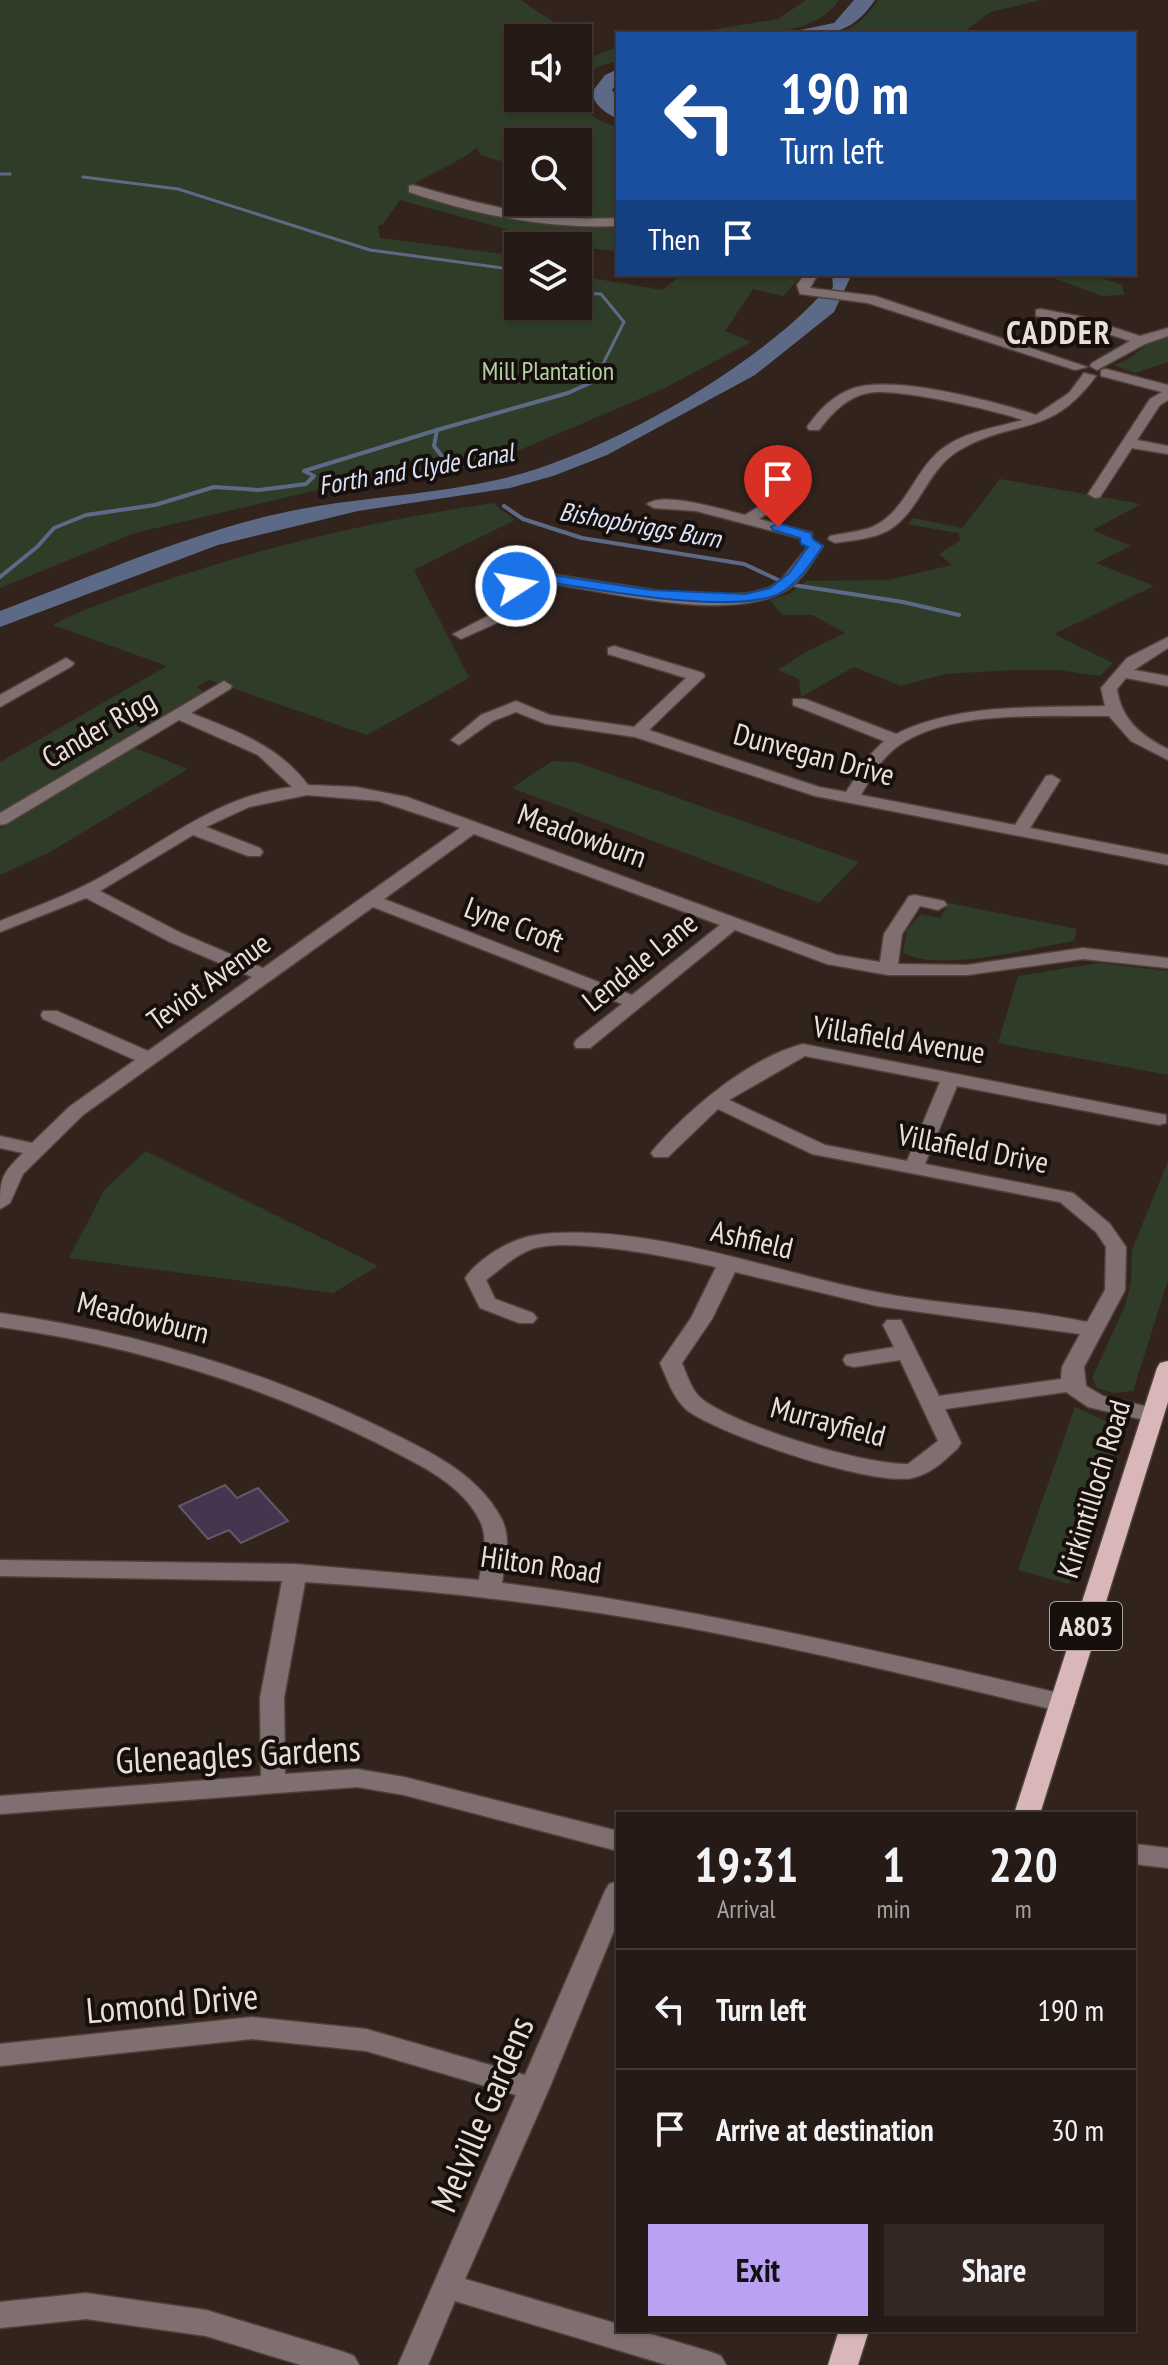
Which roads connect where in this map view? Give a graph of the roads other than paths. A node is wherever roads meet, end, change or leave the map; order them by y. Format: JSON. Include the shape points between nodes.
{"nodes":[{"id":1,"x":413,"y":189,"type":"dead end"},
{"id":2,"x":616,"y":222,"type":"edge"},
{"id":3,"x":810,"y":276,"type":"edge"},
{"id":4,"x":1041,"y":313,"type":"dead end"},
{"id":5,"x":1168,"y":332,"type":"edge"},
{"id":6,"x":1139,"y":340,"type":"junction"},
{"id":7,"x":1093,"y":371,"type":"junction"},
{"id":8,"x":1168,"y":391,"type":"edge"},
{"id":9,"x":1038,"y":420,"type":"junction"},
{"id":10,"x":814,"y":427,"type":"dead end"},
{"id":11,"x":1129,"y":443,"type":"junction"},
{"id":12,"x":1168,"y":450,"type":"edge"},
{"id":13,"x":773,"y":458,"type":"dead end"},
{"id":14,"x":1095,"y":494,"type":"dead end"},
{"id":15,"x":654,"y":504,"type":"dead end"},
{"id":16,"x":749,"y":519,"type":"junction"},
{"id":17,"x":811,"y":541,"type":"junction"},
{"id":18,"x":492,"y":620,"type":"junction"},
{"id":19,"x":510,"y":624,"type":"dead end"},
{"id":20,"x":461,"y":634,"type":"dead end"},
{"id":21,"x":1168,"y":642,"type":"edge"},
{"id":22,"x":614,"y":651,"type":"dead end"},
{"id":23,"x":66,"y":663,"type":"dead end"},
{"id":24,"x":1125,"y":673,"type":"junction"},
{"id":25,"x":1168,"y":681,"type":"edge"},
{"id":26,"x":224,"y":686,"type":"dead end"},
{"id":27,"x":0,"y":702,"type":"edge"},
{"id":28,"x":799,"y":702,"type":"dead end"},
{"id":29,"x":1112,"y":711,"type":"junction"},
{"id":30,"x":180,"y":714,"type":"junction"},
{"id":31,"x":638,"y":732,"type":"junction"},
{"id":32,"x":459,"y":740,"type":"dead end"},
{"id":33,"x":895,"y":740,"type":"junction"},
{"id":34,"x":1168,"y":755,"type":"edge"},
{"id":35,"x":1052,"y":780,"type":"dead end"},
{"id":36,"x":304,"y":791,"type":"junction"},
{"id":37,"x":850,"y":798,"type":"junction"},
{"id":38,"x":0,"y":820,"type":"edge"},
{"id":39,"x":473,"y":827,"type":"junction"},
{"id":40,"x":194,"y":829,"type":"junction"},
{"id":41,"x":1020,"y":831,"type":"junction"},
{"id":42,"x":254,"y":852,"type":"dead end"},
{"id":43,"x":1168,"y":860,"type":"edge"},
{"id":44,"x":87,"y":891,"type":"junction"},
{"id":45,"x":374,"y":901,"type":"junction"},
{"id":46,"x":938,"y":905,"type":"dead end"},
{"id":47,"x":732,"y":924,"type":"junction"},
{"id":48,"x":0,"y":927,"type":"edge"},
{"id":49,"x":1168,"y":963,"type":"edge"},
{"id":50,"x":888,"y":970,"type":"junction"},
{"id":51,"x":266,"y":976,"type":"junction"},
{"id":52,"x":634,"y":1002,"type":"junction"},
{"id":53,"x":50,"y":1015,"type":"dead end"},
{"id":54,"x":583,"y":1044,"type":"dead end"},
{"id":55,"x":150,"y":1059,"type":"junction"},
{"id":56,"x":951,"y":1078,"type":"junction"},
{"id":57,"x":717,"y":1101,"type":"junction"},
{"id":58,"x":1159,"y":1119,"type":"dead end"},
{"id":59,"x":0,"y":1142,"type":"edge"},
{"id":60,"x":34,"y":1149,"type":"junction"},
{"id":61,"x":661,"y":1153,"type":"dead end"},
{"id":62,"x":913,"y":1169,"type":"junction"},
{"id":63,"x":0,"y":1203,"type":"edge"},
{"id":64,"x":727,"y":1266,"type":"junction"},
{"id":65,"x":526,"y":1318,"type":"dead end"},
{"id":66,"x":0,"y":1320,"type":"edge"},
{"id":67,"x":894,"y":1325,"type":"dead end"},
{"id":68,"x":1093,"y":1330,"type":"junction"},
{"id":69,"x":907,"y":1352,"type":"junction"},
{"id":70,"x":854,"y":1360,"type":"dead end"},
{"id":71,"x":1168,"y":1368,"type":"edge"},
{"id":72,"x":1074,"y":1384,"type":"junction"},
{"id":73,"x":932,"y":1404,"type":"junction"},
{"id":74,"x":1153,"y":1415,"type":"junction"},
{"id":75,"x":0,"y":1568,"type":"edge"},
{"id":76,"x":295,"y":1572,"type":"junction"},
{"id":77,"x":490,"y":1589,"type":"junction"},
{"id":78,"x":1063,"y":1703,"type":"junction"},
{"id":79,"x":273,"y":1784,"type":"junction"},
{"id":80,"x":0,"y":1805,"type":"edge"},
{"id":81,"x":1028,"y":1812,"type":"edge"},
{"id":82,"x":616,"y":1840,"type":"edge"},
{"id":83,"x":1136,"y":1854,"type":"edge"},
{"id":84,"x":1168,"y":1858,"type":"edge"},
{"id":85,"x":616,"y":1896,"type":"edge"},
{"id":86,"x":0,"y":2055,"type":"edge"},
{"id":87,"x":535,"y":2089,"type":"junction"},
{"id":88,"x":449,"y":2287,"type":"junction"},
{"id":89,"x":0,"y":2315,"type":"edge"},
{"id":90,"x":853,"y":2332,"type":"edge"},
{"id":91,"x":344,"y":2365,"type":"edge"},
{"id":92,"x":413,"y":2365,"type":"edge"},
{"id":93,"x":711,"y":2365,"type":"edge"},
{"id":94,"x":843,"y":2365,"type":"edge"}],
"edges":[{"from":1,"to":2,"type":"street","via":[[537,218]]},
{"from":3,"to":7,"type":"street","via":[[803,289],[870,299]]},
{"from":4,"to":6,"type":"street"},
{"from":5,"to":6,"type":"street"},
{"from":6,"to":7,"type":"street"},
{"from":7,"to":8,"type":"street"},
{"from":7,"to":9,"type":"street","via":[[1064,406]]},
{"from":8,"to":11,"type":"street"},
{"from":9,"to":10,"type":"street","via":[[992,405],[878,387],[843,396]]},
{"from":9,"to":17,"type":"street","via":[[952,448],[932,464],[886,526],[835,539],[823,533]]},
{"from":11,"to":12,"type":"street"},
{"from":11,"to":14,"type":"street"},
{"from":13,"to":16,"type":"street","via":[[786,478],[776,502]]},
{"from":15,"to":16,"type":"street"},
{"from":16,"to":17,"type":"street"},
{"from":17,"to":18,"type":"street","via":[[794,576],[775,591],[746,598],[651,594],[510,569],[500,577],[510,585]]},
{"from":18,"to":19,"type":"street"},
{"from":18,"to":20,"type":"street"},
{"from":21,"to":24,"type":"street","via":[[1133,661]]},
{"from":22,"to":31,"type":"street","via":[[697,676]]},
{"from":23,"to":27,"type":"street"},
{"from":24,"to":25,"type":"street"},
{"from":24,"to":29,"type":"street","via":[[1109,688]]},
{"from":26,"to":30,"type":"street","name":"Cander Rigg"},
{"from":28,"to":33,"type":"street"},
{"from":29,"to":33,"type":"street","via":[[986,715]]},
{"from":29,"to":34,"type":"street","via":[[1123,726]]},
{"from":30,"to":36,"type":"street","via":[[271,753]]},
{"from":30,"to":38,"type":"street","name":"Cander Rigg"},
{"from":31,"to":32,"type":"street","name":"Dunvegan Drive","via":[[546,719],[516,706],[487,718]]},
{"from":31,"to":37,"type":"street","name":"Dunvegan Drive"},
{"from":33,"to":37,"type":"street"},
{"from":35,"to":41,"type":"street"},
{"from":36,"to":39,"type":"street","name":"Meadowburn","via":[[387,797]]},
{"from":36,"to":40,"type":"street","name":"Meadowburn","via":[[240,804]]},
{"from":37,"to":41,"type":"street","name":"Dunvegan Drive"},
{"from":39,"to":45,"type":"street","name":"Teviot Avenue"},
{"from":39,"to":47,"type":"street","name":"Meadowburn"},
{"from":40,"to":42,"type":"street"},
{"from":40,"to":44,"type":"street","name":"Meadowburn"},
{"from":41,"to":43,"type":"street","name":"Dunvegan Drive"},
{"from":44,"to":48,"type":"street","name":"Meadowburn"},
{"from":44,"to":51,"type":"street","via":[[194,948]]},
{"from":45,"to":51,"type":"street","name":"Teviot Avenue"},
{"from":45,"to":52,"type":"street","name":"Lyne Croft"},
{"from":46,"to":50,"type":"street","via":[[915,900],[893,934]]},
{"from":47,"to":50,"type":"street","name":"Meadowburn","via":[[833,960]]},
{"from":47,"to":52,"type":"street","name":"Lendale Lane"},
{"from":49,"to":50,"type":"street","name":"Meadowburn","via":[[1073,953],[969,970]]},
{"from":51,"to":55,"type":"street","name":"Teviot Avenue"},
{"from":52,"to":54,"type":"street","name":"Lendale Lane"},
{"from":53,"to":55,"type":"street"},
{"from":55,"to":60,"type":"street","name":"Teviot Avenue","via":[[76,1111]]},
{"from":56,"to":57,"type":"street","name":"Villafield Avenue","via":[[803,1050],[767,1066]]},
{"from":56,"to":58,"type":"street","name":"Villafield Avenue"},
{"from":56,"to":62,"type":"street"},
{"from":57,"to":61,"type":"street","name":"Villafield Avenue"},
{"from":57,"to":62,"type":"street","name":"Villafield Drive","via":[[819,1150]]},
{"from":59,"to":60,"type":"street"},
{"from":60,"to":63,"type":"street","name":"Teviot Avenue","via":[[14,1172]]},
{"from":62,"to":68,"type":"street","name":"Villafield Drive","via":[[1066,1197],[1103,1228],[1116,1247],[1115,1290]]},
{"from":64,"to":65,"type":"street","name":"Ashfield","via":[[656,1249],[533,1242],[475,1278],[487,1303]]},
{"from":64,"to":68,"type":"street","name":"Ashfield","via":[[879,1299],[1039,1318]]},
{"from":64,"to":73,"type":"street","name":"Murrayfield","via":[[671,1363],[691,1402],[754,1433],[870,1468],[909,1472],[950,1443]]},
{"from":66,"to":77,"type":"street","name":"Meadowburn","via":[[178,1354],[327,1409],[422,1457],[476,1494],[493,1521],[496,1545]]},
{"from":67,"to":69,"type":"street","name":"Murrayfield"},
{"from":68,"to":72,"type":"street","name":"Villafield Drive","via":[[1072,1371]]},
{"from":69,"to":70,"type":"street"},
{"from":69,"to":73,"type":"street","name":"Murrayfield"},
{"from":71,"to":74,"type":"main road","name":"Kirkintilloch Road","number":"A803"},
{"from":72,"to":73,"type":"street"},
{"from":72,"to":74,"type":"street","via":[[1083,1397]]},
{"from":74,"to":78,"type":"main road","name":"Kirkintilloch Road","number":"A803"},
{"from":75,"to":76,"type":"street","name":"Hilton Road"},
{"from":76,"to":77,"type":"street","name":"Hilton Road"},
{"from":76,"to":79,"type":"street","via":[[272,1698]]},
{"from":77,"to":78,"type":"street","name":"Hilton Road","via":[[764,1633]]},
{"from":78,"to":81,"type":"main road","name":"Kirkintilloch Road","number":"A803"},
{"from":79,"to":80,"type":"street","name":"Gleneagles Gardens"},
{"from":79,"to":82,"type":"street","name":"Gleneagles Gardens","via":[[357,1778]]},
{"from":83,"to":84,"type":"street"},
{"from":85,"to":87,"type":"street","name":"Melville Gardens"},
{"from":86,"to":87,"type":"street","name":"Lomond Drive","via":[[252,2028],[366,2040]]},
{"from":87,"to":88,"type":"street","name":"Melville Gardens"},
{"from":88,"to":92,"type":"street","name":"Melville Gardens"},
{"from":88,"to":93,"type":"street"},
{"from":89,"to":91,"type":"street","via":[[86,2306],[206,2323]]},
{"from":90,"to":94,"type":"main road"}]}
